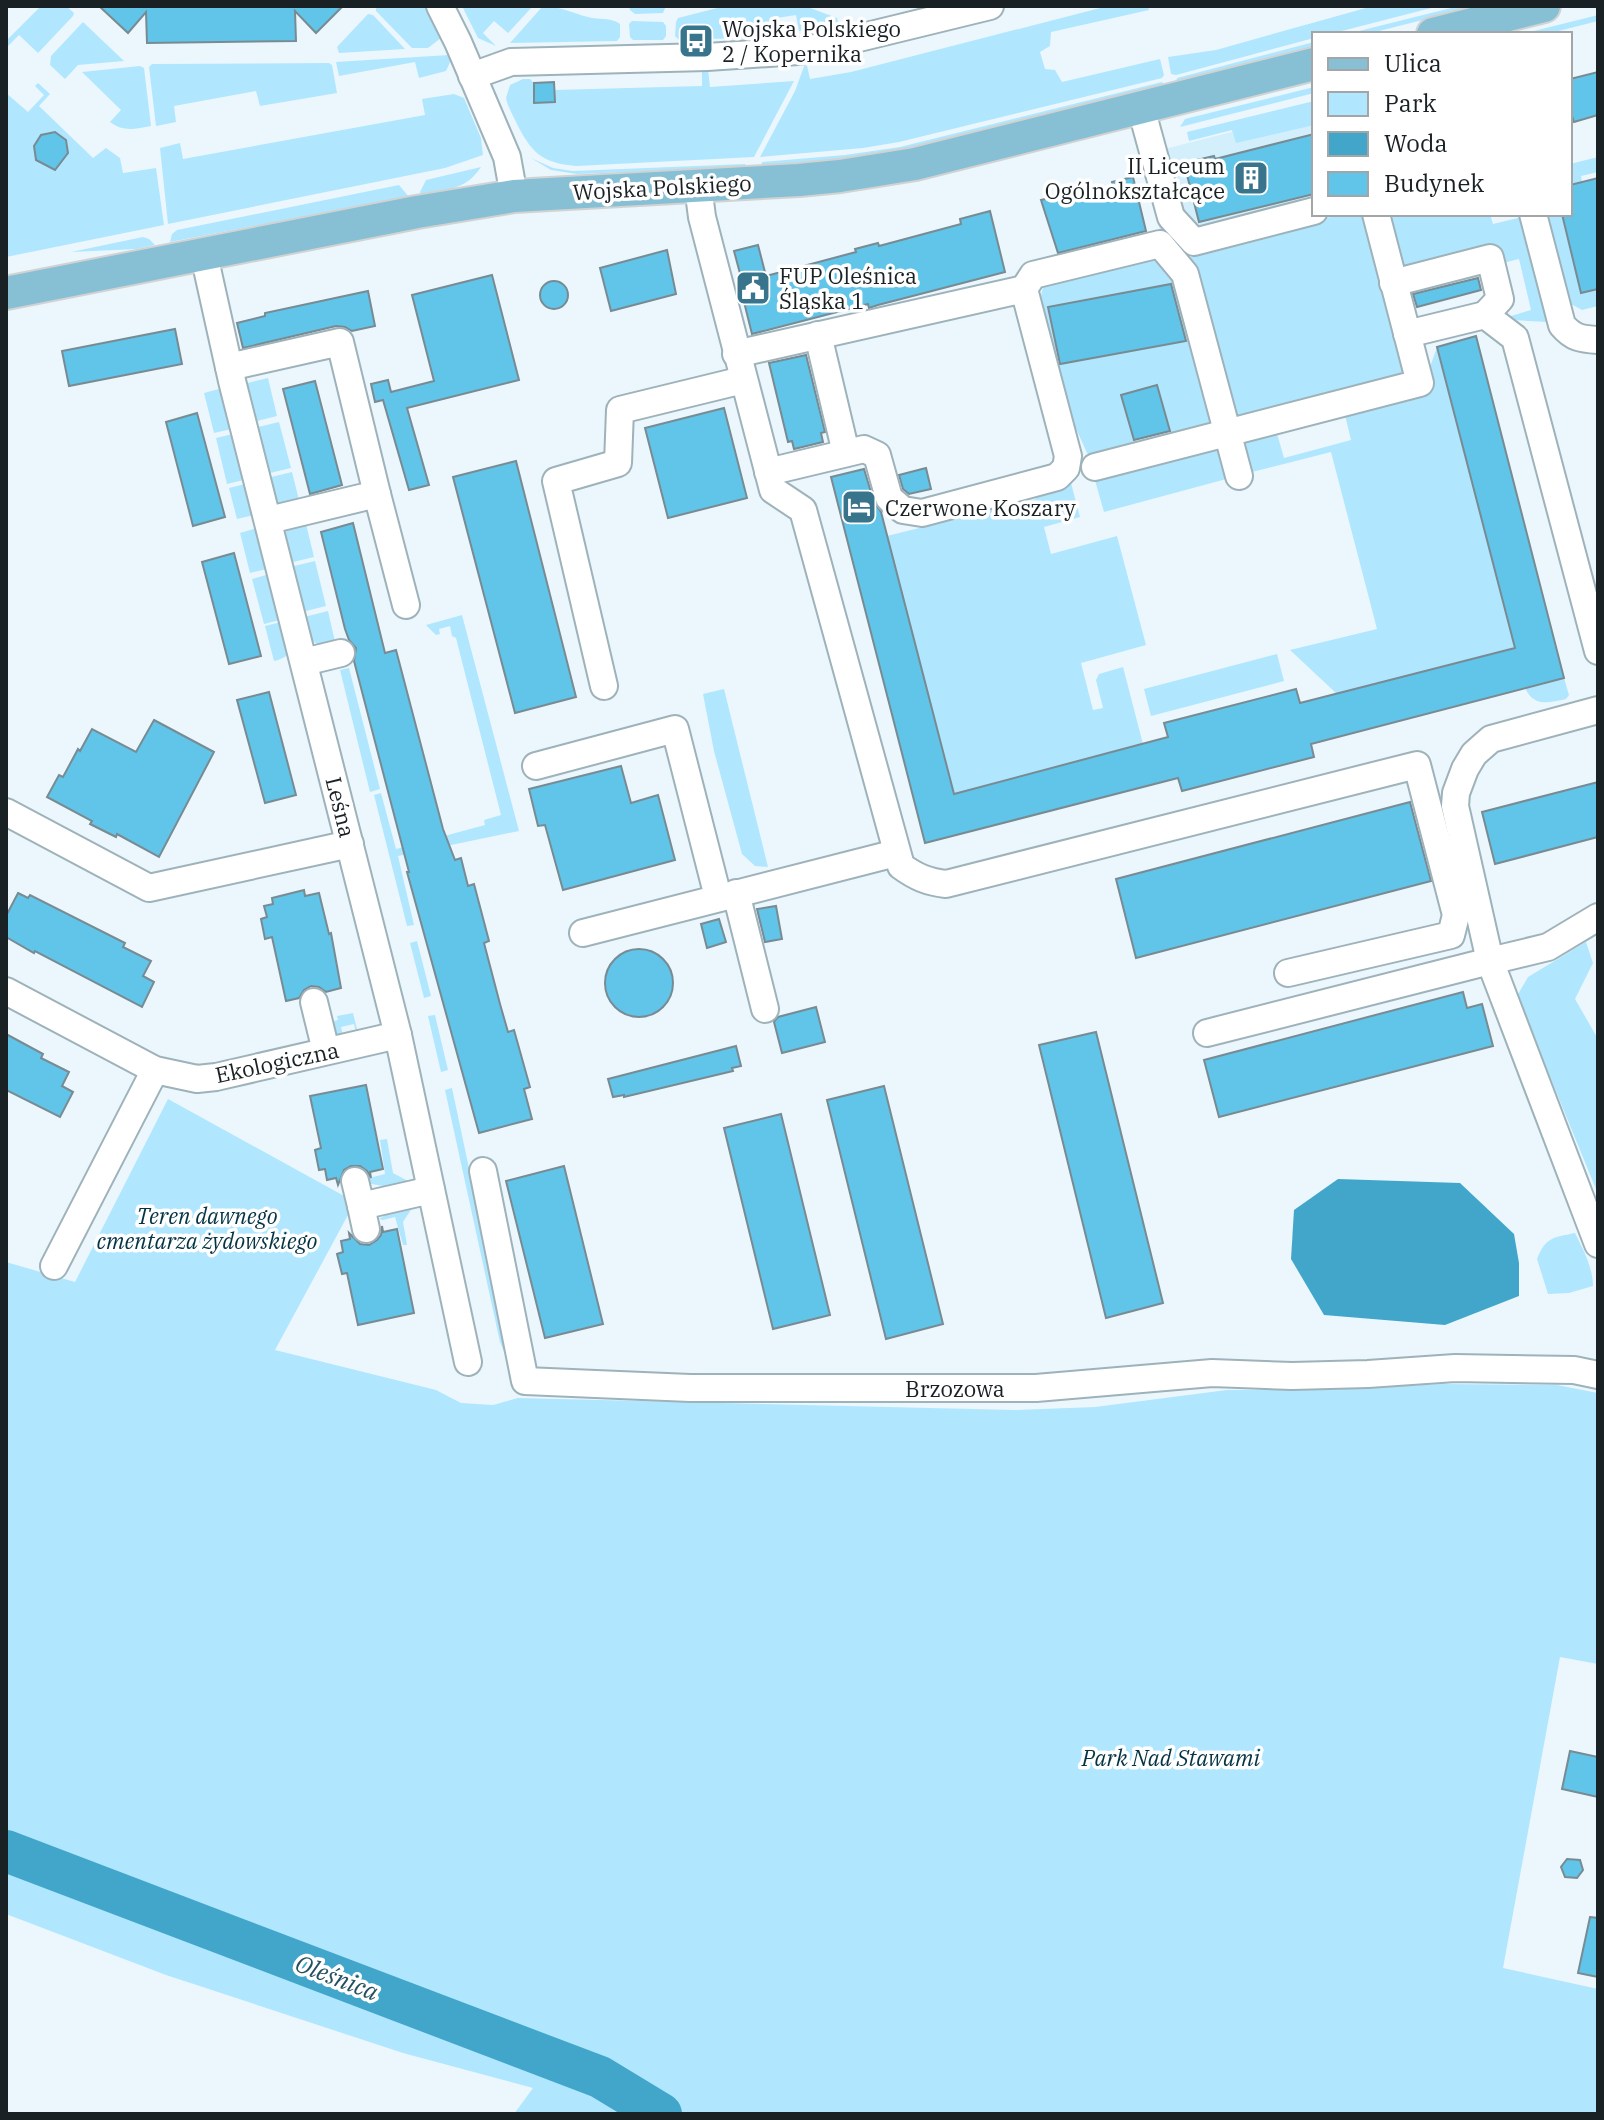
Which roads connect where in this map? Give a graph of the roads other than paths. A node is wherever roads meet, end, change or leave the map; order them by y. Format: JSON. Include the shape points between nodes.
{"nodes":[{"id":1,"x":440,"y":6,"type":"edge"},
{"id":2,"x":990,"y":6,"type":"edge"},
{"id":3,"x":1544,"y":6,"type":"edge"},
{"id":4,"x":1483,"y":28,"type":"edge"},
{"id":5,"x":1450,"y":32,"type":"edge"},
{"id":6,"x":1312,"y":65,"type":"edge"},
{"id":7,"x":472,"y":76,"type":"junction"},
{"id":8,"x":1141,"y":108,"type":"junction"},
{"id":9,"x":698,"y":186,"type":"junction"},
{"id":10,"x":514,"y":196,"type":"junction"},
{"id":11,"x":1312,"y":212,"type":"edge"},
{"id":12,"x":1376,"y":216,"type":"edge"},
{"id":13,"x":1534,"y":216,"type":"edge"},
{"id":14,"x":204,"y":255,"type":"junction"},
{"id":15,"x":1393,"y":283,"type":"junction"},
{"id":16,"x":1024,"y":289,"type":"junction"},
{"id":17,"x":6,"y":293,"type":"edge"},
{"id":18,"x":1485,"y":315,"type":"junction"},
{"id":19,"x":1407,"y":334,"type":"junction"},
{"id":20,"x":818,"y":335,"type":"junction"},
{"id":21,"x":1598,"y":340,"type":"edge"},
{"id":22,"x":736,"y":354,"type":"junction"},
{"id":23,"x":229,"y":367,"type":"junction"},
{"id":24,"x":743,"y":380,"type":"junction"},
{"id":25,"x":1227,"y":431,"type":"junction"},
{"id":26,"x":846,"y":453,"type":"junction"},
{"id":27,"x":1095,"y":467,"type":"dead end"},
{"id":28,"x":768,"y":472,"type":"junction"},
{"id":29,"x":1239,"y":476,"type":"dead end"},
{"id":30,"x":377,"y":494,"type":"junction"},
{"id":31,"x":269,"y":520,"type":"junction"},
{"id":32,"x":406,"y":605,"type":"dead end"},
{"id":33,"x":1598,"y":651,"type":"edge"},
{"id":34,"x":341,"y":653,"type":"dead end"},
{"id":35,"x":304,"y":662,"type":"junction"},
{"id":36,"x":604,"y":686,"type":"dead end"},
{"id":37,"x":1598,"y":710,"type":"edge"},
{"id":38,"x":536,"y":766,"type":"dead end"},
{"id":39,"x":6,"y":812,"type":"edge"},
{"id":40,"x":350,"y":844,"type":"junction"},
{"id":41,"x":896,"y":853,"type":"junction"},
{"id":42,"x":727,"y":895,"type":"junction"},
{"id":43,"x":1598,"y":917,"type":"edge"},
{"id":44,"x":583,"y":933,"type":"dead end"},
{"id":45,"x":1490,"y":961,"type":"junction"},
{"id":46,"x":1288,"y":973,"type":"dead end"},
{"id":47,"x":6,"y":991,"type":"edge"},
{"id":48,"x":314,"y":1002,"type":"dead end"},
{"id":49,"x":765,"y":1009,"type":"dead end"},
{"id":50,"x":1207,"y":1033,"type":"dead end"},
{"id":51,"x":398,"y":1035,"type":"junction"},
{"id":52,"x":326,"y":1051,"type":"junction"},
{"id":53,"x":155,"y":1070,"type":"junction"},
{"id":54,"x":483,"y":1171,"type":"dead end"},
{"id":55,"x":431,"y":1190,"type":"junction"},
{"id":56,"x":361,"y":1205,"type":"dead end"},
{"id":57,"x":1598,"y":1244,"type":"edge"},
{"id":58,"x":54,"y":1266,"type":"dead end"},
{"id":59,"x":468,"y":1362,"type":"dead end"},
{"id":60,"x":1598,"y":1375,"type":"edge"}],
"edges":[{"from":1,"to":7,"type":"street"},
{"from":2,"to":7,"type":"street","via":[[798,51],[511,62]]},
{"from":3,"to":4,"type":"main road"},
{"from":4,"to":5,"type":"main road"},
{"from":6,"to":8,"type":"main road","name":"Wojska Polskiego"},
{"from":7,"to":10,"type":"street","via":[[507,157]]},
{"from":8,"to":9,"type":"main road","name":"Wojska Polskiego","via":[[881,170]]},
{"from":8,"to":11,"type":"street","via":[[1171,217],[1194,242]]},
{"from":9,"to":10,"type":"main road","name":"Wojska Polskiego"},
{"from":9,"to":22,"type":"street"},
{"from":10,"to":14,"type":"main road","name":"Wojska Polskiego"},
{"from":12,"to":15,"type":"street"},
{"from":13,"to":21,"type":"street","via":[[1562,325],[1570,335]]},
{"from":14,"to":17,"type":"main road","name":"Wojska Polskiego"},
{"from":14,"to":23,"type":"street","name":"Leśna"},
{"from":15,"to":18,"type":"street","via":[[1490,258],[1500,299]]},
{"from":15,"to":19,"type":"street"},
{"from":16,"to":20,"type":"street"},
{"from":16,"to":25,"type":"street","via":[[1033,275],[1160,244],[1185,274]]},
{"from":16,"to":26,"type":"street","via":[[1068,456],[1057,477],[922,513],[903,510],[889,498],[877,455],[864,449]]},
{"from":18,"to":19,"type":"street"},
{"from":18,"to":33,"type":"street","via":[[1515,338]]},
{"from":19,"to":25,"type":"street","via":[[1420,383]]},
{"from":20,"to":22,"type":"street"},
{"from":20,"to":26,"type":"street"},
{"from":22,"to":24,"type":"street"},
{"from":23,"to":30,"type":"street","via":[[340,342]]},
{"from":23,"to":31,"type":"street","name":"Leśna"},
{"from":24,"to":28,"type":"street"},
{"from":24,"to":36,"type":"street","via":[[620,410],[618,463],[556,481]]},
{"from":25,"to":27,"type":"street"},
{"from":25,"to":29,"type":"street"},
{"from":26,"to":28,"type":"street"},
{"from":28,"to":41,"type":"street","via":[[773,490],[803,510]]},
{"from":30,"to":31,"type":"street"},
{"from":30,"to":32,"type":"street"},
{"from":31,"to":35,"type":"street","name":"Leśna"},
{"from":34,"to":35,"type":"street"},
{"from":35,"to":40,"type":"street","name":"Leśna"},
{"from":37,"to":45,"type":"street","via":[[1491,739],[1474,754],[1459,781],[1455,806]]},
{"from":38,"to":42,"type":"street","via":[[675,729]]},
{"from":39,"to":40,"type":"street","via":[[149,888]]},
{"from":40,"to":51,"type":"street","name":"Leśna"},
{"from":41,"to":42,"type":"street"},
{"from":41,"to":46,"type":"street","via":[[901,866],[914,876],[946,884],[1417,765],[1456,915],[1451,935]]},
{"from":42,"to":44,"type":"street"},
{"from":42,"to":49,"type":"street"},
{"from":43,"to":45,"type":"street","via":[[1548,947]]},
{"from":45,"to":50,"type":"street"},
{"from":45,"to":57,"type":"street"},
{"from":47,"to":53,"type":"street","name":"Ekologiczna"},
{"from":48,"to":52,"type":"street"},
{"from":51,"to":52,"type":"street","name":"Ekologiczna"},
{"from":51,"to":55,"type":"street","name":"Leśna"},
{"from":52,"to":53,"type":"street","name":"Ekologiczna","via":[[216,1077],[197,1079]]},
{"from":53,"to":58,"type":"street"},
{"from":54,"to":60,"type":"street","name":"Brzozowa","via":[[525,1381],[690,1388],[1036,1388],[1212,1373],[1353,1375],[1455,1368]]},
{"from":55,"to":56,"type":"street"},
{"from":55,"to":59,"type":"street","name":"Leśna"}]}
